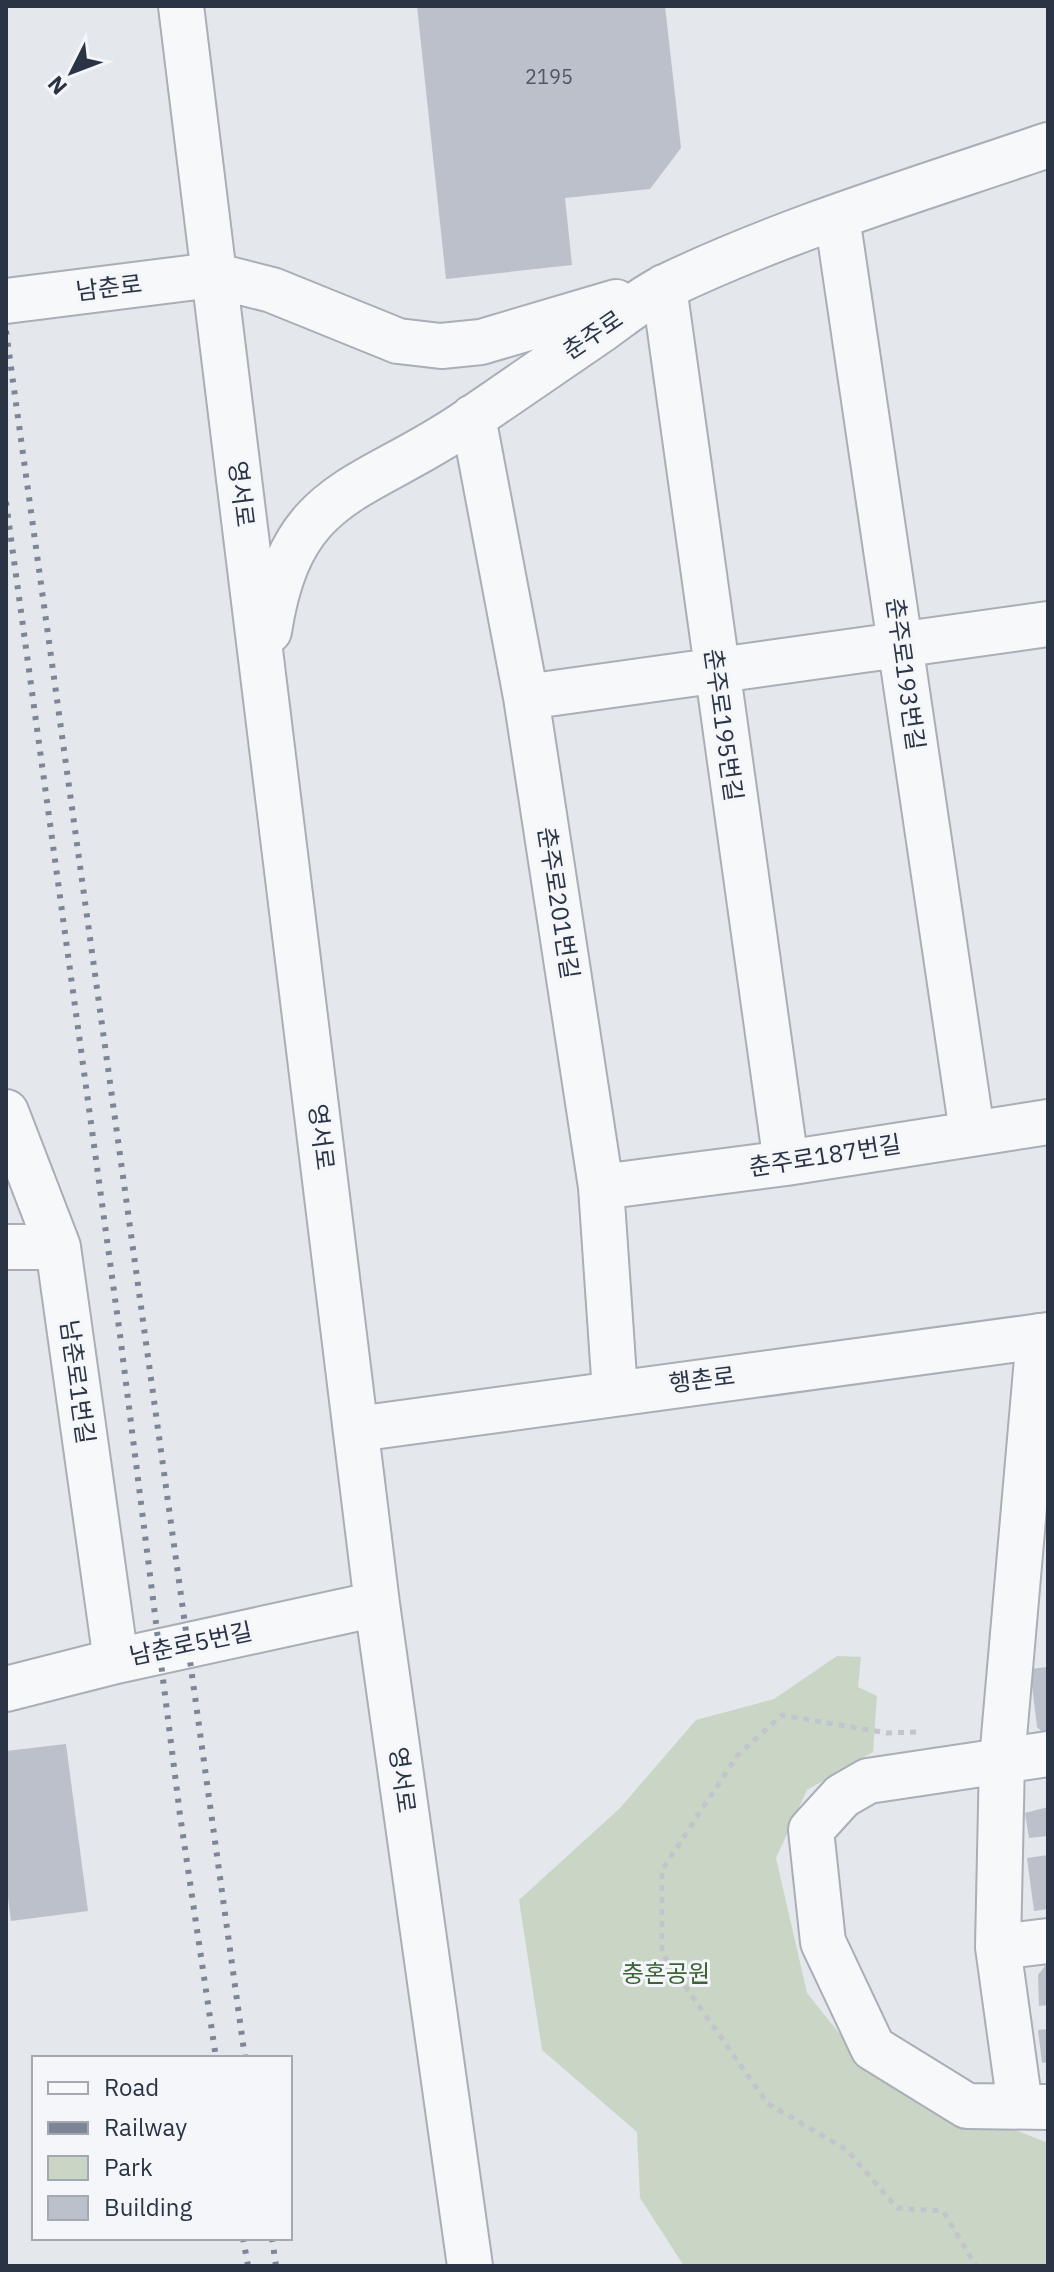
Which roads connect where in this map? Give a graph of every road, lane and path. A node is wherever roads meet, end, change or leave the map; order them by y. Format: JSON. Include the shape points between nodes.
{"nodes":[{"id":1,"x":181,"y":6,"type":"edge"},
{"id":2,"x":1048,"y":145,"type":"edge"},
{"id":3,"x":837,"y":217,"type":"junction"},
{"id":4,"x":213,"y":275,"type":"junction"},
{"id":5,"x":664,"y":287,"type":"junction"},
{"id":6,"x":6,"y":301,"type":"edge"},
{"id":7,"x":473,"y":417,"type":"junction"},
{"id":8,"x":1048,"y":624,"type":"edge"},
{"id":9,"x":901,"y":644,"type":"junction"},
{"id":10,"x":264,"y":669,"type":"junction"},
{"id":11,"x":715,"y":670,"type":"junction"},
{"id":12,"x":526,"y":697,"type":"junction"},
{"id":13,"x":6,"y":1112,"type":"edge"},
{"id":14,"x":1048,"y":1122,"type":"edge"},
{"id":15,"x":972,"y":1132,"type":"junction"},
{"id":16,"x":786,"y":1163,"type":"junction"},
{"id":17,"x":601,"y":1187,"type":"junction"},
{"id":18,"x":6,"y":1247,"type":"edge"},
{"id":19,"x":58,"y":1247,"type":"junction"},
{"id":20,"x":1044,"y":1336,"type":"edge"},
{"id":21,"x":615,"y":1392,"type":"junction"},
{"id":22,"x":357,"y":1429,"type":"junction"},
{"id":23,"x":1034,"y":1564,"type":"edge"},
{"id":24,"x":377,"y":1604,"type":"junction"},
{"id":25,"x":116,"y":1661,"type":"junction"},
{"id":26,"x":6,"y":1689,"type":"edge"},
{"id":27,"x":1048,"y":1754,"type":"edge"},
{"id":28,"x":1002,"y":1760,"type":"junction"},
{"id":29,"x":1048,"y":1941,"type":"edge"},
{"id":30,"x":998,"y":1947,"type":"junction"},
{"id":31,"x":1034,"y":2106,"type":"edge"},
{"id":32,"x":470,"y":2266,"type":"edge"}],
"edges":[{"from":1,"to":4,"type":"street","name":"영서로"},
{"from":2,"to":3,"type":"street","name":"춘주로"},
{"from":3,"to":5,"type":"street","name":"춘주로"},
{"from":3,"to":9,"type":"street","name":"춘주로193번길"},
{"from":4,"to":5,"type":"street","via":[[272,290],[398,341],[441,346],[534,328]]},
{"from":4,"to":6,"type":"street","name":"남춘로"},
{"from":4,"to":10,"type":"street","name":"영서로"},
{"from":5,"to":7,"type":"street","name":"춘주로"},
{"from":5,"to":11,"type":"street","name":"춘주로195번길"},
{"from":7,"to":10,"type":"street","name":"춘주로","via":[[328,504],[311,522],[287,560],[275,595]]},
{"from":7,"to":12,"type":"street","name":"춘주로201번길"},
{"from":8,"to":9,"type":"street"},
{"from":9,"to":11,"type":"street"},
{"from":9,"to":15,"type":"street","name":"춘주로193번길"},
{"from":10,"to":22,"type":"street","name":"영서로"},
{"from":11,"to":12,"type":"street"},
{"from":11,"to":16,"type":"street","name":"춘주로195번길"},
{"from":12,"to":17,"type":"street","name":"춘주로201번길"},
{"from":13,"to":19,"type":"street","name":"남춘로1번길"},
{"from":14,"to":15,"type":"street","name":"춘주로187번길"},
{"from":15,"to":16,"type":"street","name":"춘주로187번길"},
{"from":16,"to":17,"type":"street","name":"춘주로187번길"},
{"from":17,"to":21,"type":"street","name":"춘주로201번길"},
{"from":18,"to":19,"type":"street"},
{"from":19,"to":25,"type":"street","name":"남춘로1번길"},
{"from":20,"to":21,"type":"street","name":"행촌로"},
{"from":20,"to":23,"type":"street"},
{"from":21,"to":22,"type":"street","name":"행촌로"},
{"from":22,"to":24,"type":"street","name":"영서로"},
{"from":23,"to":28,"type":"street"},
{"from":24,"to":25,"type":"street","name":"남춘로5번길"},
{"from":24,"to":32,"type":"street","name":"영서로"},
{"from":25,"to":26,"type":"street","name":"남춘로5번길"},
{"from":27,"to":28,"type":"street"},
{"from":28,"to":30,"type":"street"},
{"from":28,"to":31,"type":"street","via":[[868,1781],[842,1796],[811,1830],[823,1942],[873,2048],[967,2106]]},
{"from":29,"to":30,"type":"street"},
{"from":30,"to":31,"type":"street"}]}
